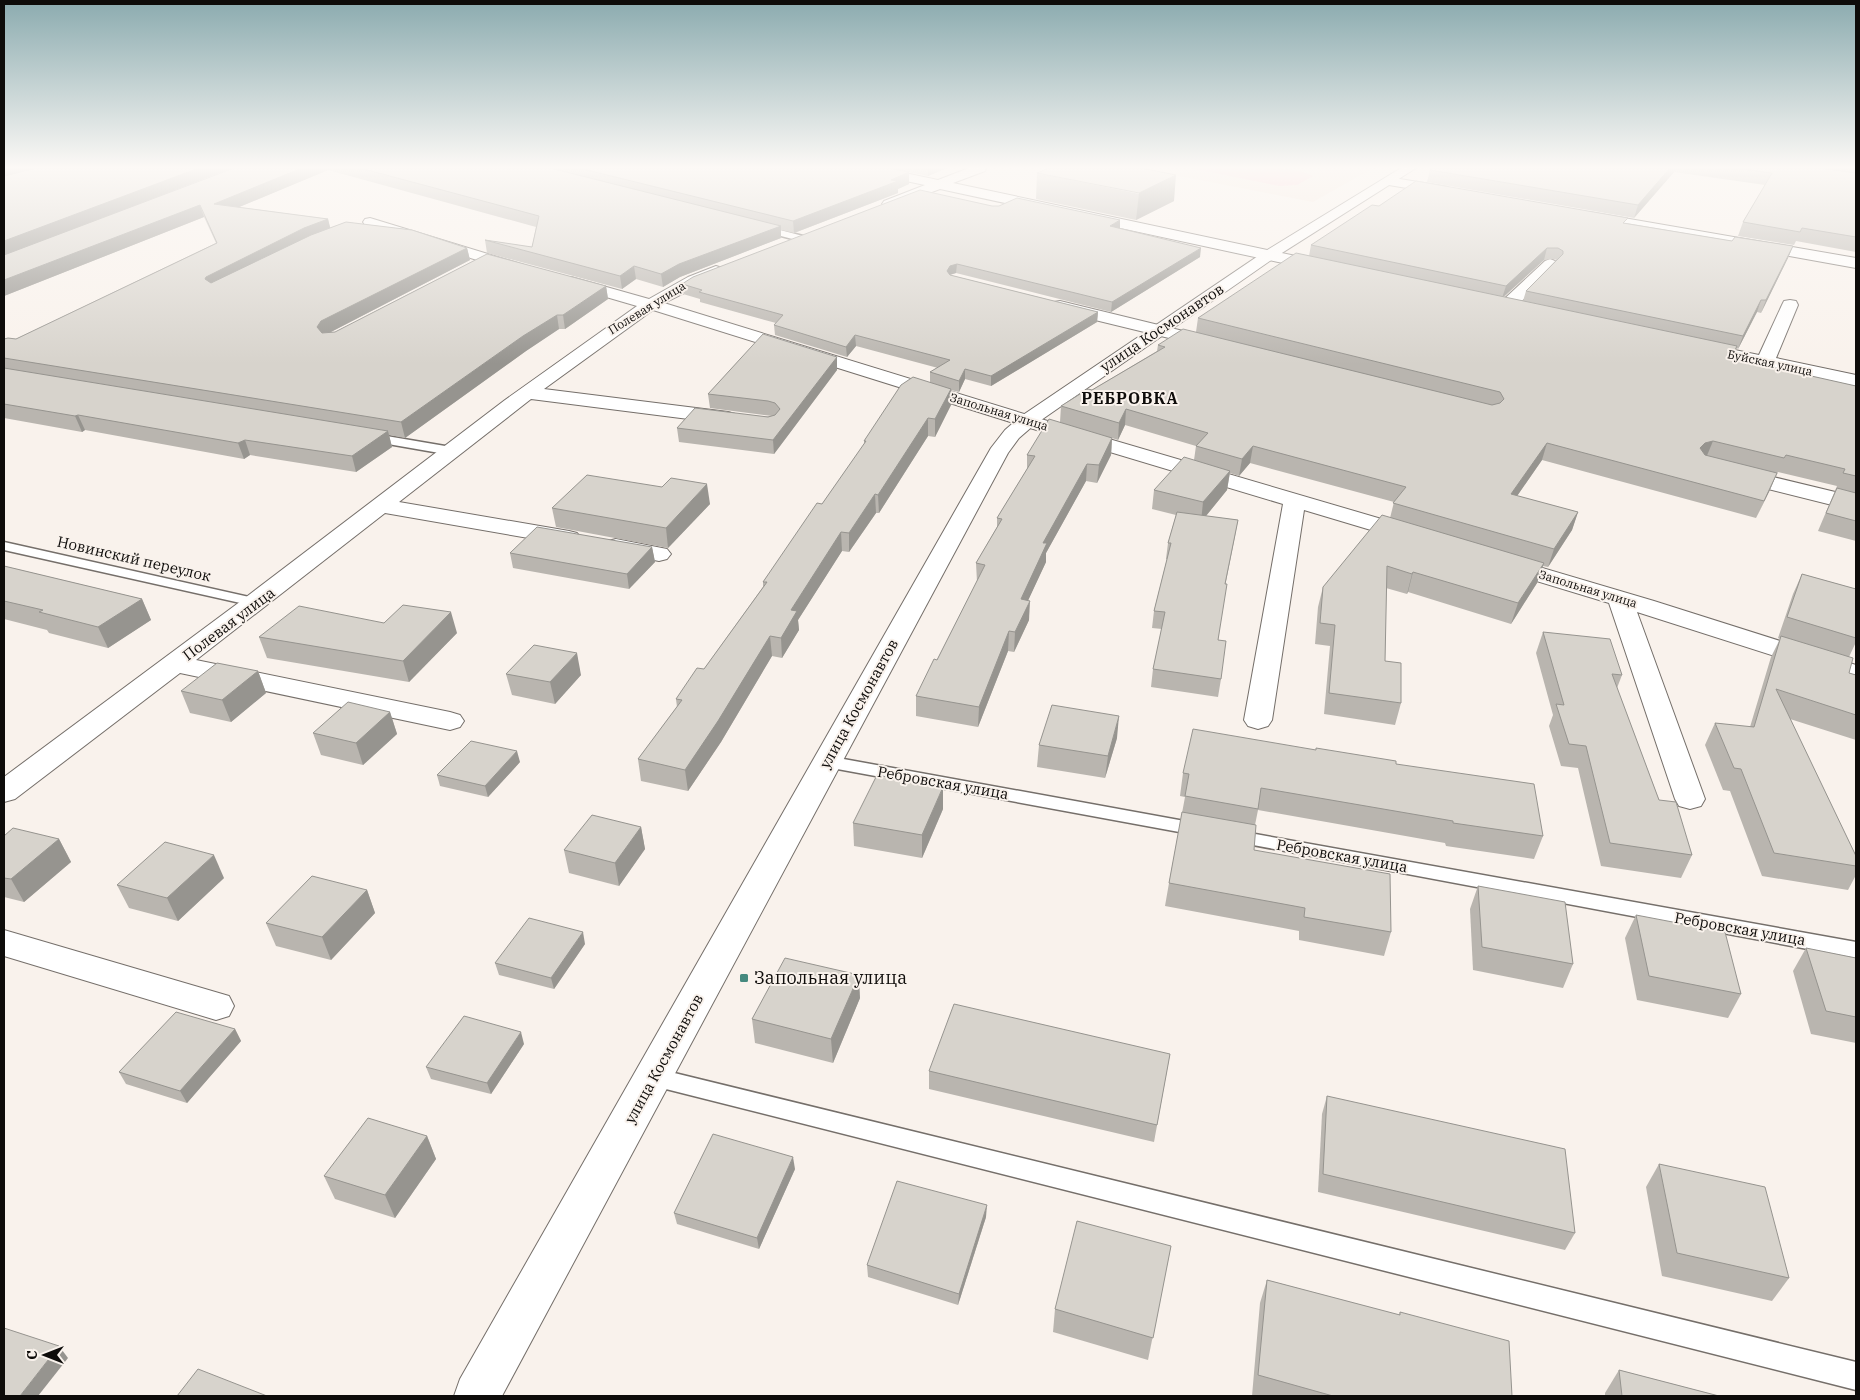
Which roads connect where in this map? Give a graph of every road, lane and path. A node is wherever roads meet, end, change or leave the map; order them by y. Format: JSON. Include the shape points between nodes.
{"nodes":[{"id":1,"x":395,"y":233,"type":"edge"},
{"id":2,"x":805,"y":233,"type":"edge"},
{"id":3,"x":1168,"y":233,"type":"edge"},
{"id":4,"x":1304,"y":233,"type":"edge"},
{"id":5,"x":1688,"y":233,"type":"edge"},
{"id":6,"x":810,"y":234,"type":"joint"},
{"id":7,"x":766,"y":252,"type":"edge"},
{"id":8,"x":1269,"y":255,"type":"junction"},
{"id":9,"x":1856,"y":263,"type":"edge"},
{"id":10,"x":1550,"y":264,"type":"edge"},
{"id":11,"x":731,"y":265,"type":"edge"},
{"id":12,"x":1336,"y":270,"type":"edge"},
{"id":13,"x":1043,"y":301,"type":"edge"},
{"id":14,"x":1488,"y":302,"type":"edge"},
{"id":15,"x":650,"y":304,"type":"junction"},
{"id":16,"x":1790,"y":304,"type":"dead end"},
{"id":17,"x":1507,"y":306,"type":"junction"},
{"id":18,"x":1526,"y":310,"type":"edge"},
{"id":19,"x":1159,"y":330,"type":"junction"},
{"id":20,"x":1679,"y":343,"type":"edge"},
{"id":21,"x":1227,"y":347,"type":"edge"},
{"id":22,"x":1765,"y":362,"type":"junction"},
{"id":23,"x":1856,"y":381,"type":"edge"},
{"id":24,"x":528,"y":392,"type":"junction"},
{"id":25,"x":749,"y":421,"type":"edge"},
{"id":26,"x":1027,"y":421,"type":"junction"},
{"id":27,"x":354,"y":435,"type":"edge"},
{"id":28,"x":451,"y":451,"type":"junction"},
{"id":29,"x":1715,"y":468,"type":"edge"},
{"id":30,"x":1295,"y":500,"type":"junction"},
{"id":31,"x":1856,"y":504,"type":"edge"},
{"id":32,"x":380,"y":506,"type":"junction"},
{"id":33,"x":1429,"y":541,"type":"edge"},
{"id":34,"x":4,"y":546,"type":"edge"},
{"id":35,"x":659,"y":554,"type":"dead end"},
{"id":36,"x":1486,"y":558,"type":"edge"},
{"id":37,"x":1620,"y":599,"type":"junction"},
{"id":38,"x":258,"y":603,"type":"junction"},
{"id":39,"x":176,"y":664,"type":"junction"},
{"id":40,"x":1856,"y":674,"type":"edge"},
{"id":41,"x":1258,"y":720,"type":"dead end"},
{"id":42,"x":450,"y":721,"type":"dead end"},
{"id":43,"x":827,"y":762,"type":"junction"},
{"id":44,"x":4,"y":792,"type":"edge"},
{"id":45,"x":1690,"y":798,"type":"dead end"},
{"id":46,"x":4,"y":943,"type":"edge"},
{"id":47,"x":1856,"y":950,"type":"edge"},
{"id":48,"x":216,"y":1006,"type":"dead end"},
{"id":49,"x":654,"y":1078,"type":"junction"},
{"id":50,"x":1856,"y":1376,"type":"edge"},
{"id":51,"x":478,"y":1396,"type":"edge"}],
"edges":[{"from":1,"to":15,"type":"street","name":"Запольная улица","via":[[480,264],[548,276]]},
{"from":2,"to":6,"type":"lane"},
{"from":3,"to":8,"type":"street"},
{"from":4,"to":8,"type":"street","name":"улица Космонавтов"},
{"from":5,"to":9,"type":"street"},
{"from":6,"to":7,"type":"street"},
{"from":8,"to":12,"type":"street"},
{"from":8,"to":19,"type":"street","name":"улица Космонавтов"},
{"from":10,"to":17,"type":"street"},
{"from":11,"to":15,"type":"street","name":"Полевая улица","via":[[687,282]]},
{"from":13,"to":19,"type":"street"},
{"from":14,"to":17,"type":"street"},
{"from":15,"to":24,"type":"street","name":"Полевая улица"},
{"from":15,"to":26,"type":"street","name":"Запольная улица"},
{"from":16,"to":22,"type":"street"},
{"from":17,"to":18,"type":"street"},
{"from":19,"to":21,"type":"street"},
{"from":19,"to":26,"type":"street","name":"улица Космонавтов"},
{"from":20,"to":22,"type":"street","name":"Буйская улица"},
{"from":22,"to":23,"type":"street","name":"Буйская улица"},
{"from":24,"to":25,"type":"street"},
{"from":24,"to":28,"type":"street","name":"Полевая улица"},
{"from":26,"to":30,"type":"street","name":"Запольная улица"},
{"from":26,"to":43,"type":"street","name":"улица Космонавтов","via":[[998,452]]},
{"from":27,"to":28,"type":"lane"},
{"from":28,"to":32,"type":"street","name":"Полевая улица"},
{"from":29,"to":31,"type":"street"},
{"from":30,"to":33,"type":"street","name":"Запольная улица"},
{"from":30,"to":41,"type":"street"},
{"from":32,"to":35,"type":"street"},
{"from":32,"to":38,"type":"street","name":"Полевая улица"},
{"from":34,"to":38,"type":"lane","name":"Новинский переулок"},
{"from":36,"to":37,"type":"street","name":"Запольная улица"},
{"from":37,"to":40,"type":"street","name":"Запольная улица"},
{"from":37,"to":45,"type":"street"},
{"from":38,"to":39,"type":"street","name":"Полевая улица"},
{"from":39,"to":42,"type":"street"},
{"from":39,"to":44,"type":"street","name":"Полевая улица"},
{"from":43,"to":47,"type":"lane","name":"Ребровская улица"},
{"from":43,"to":49,"type":"street","name":"улица Космонавтов"},
{"from":46,"to":48,"type":"street"},
{"from":49,"to":50,"type":"lane"},
{"from":49,"to":51,"type":"street","name":"улица Космонавтов"}]}
